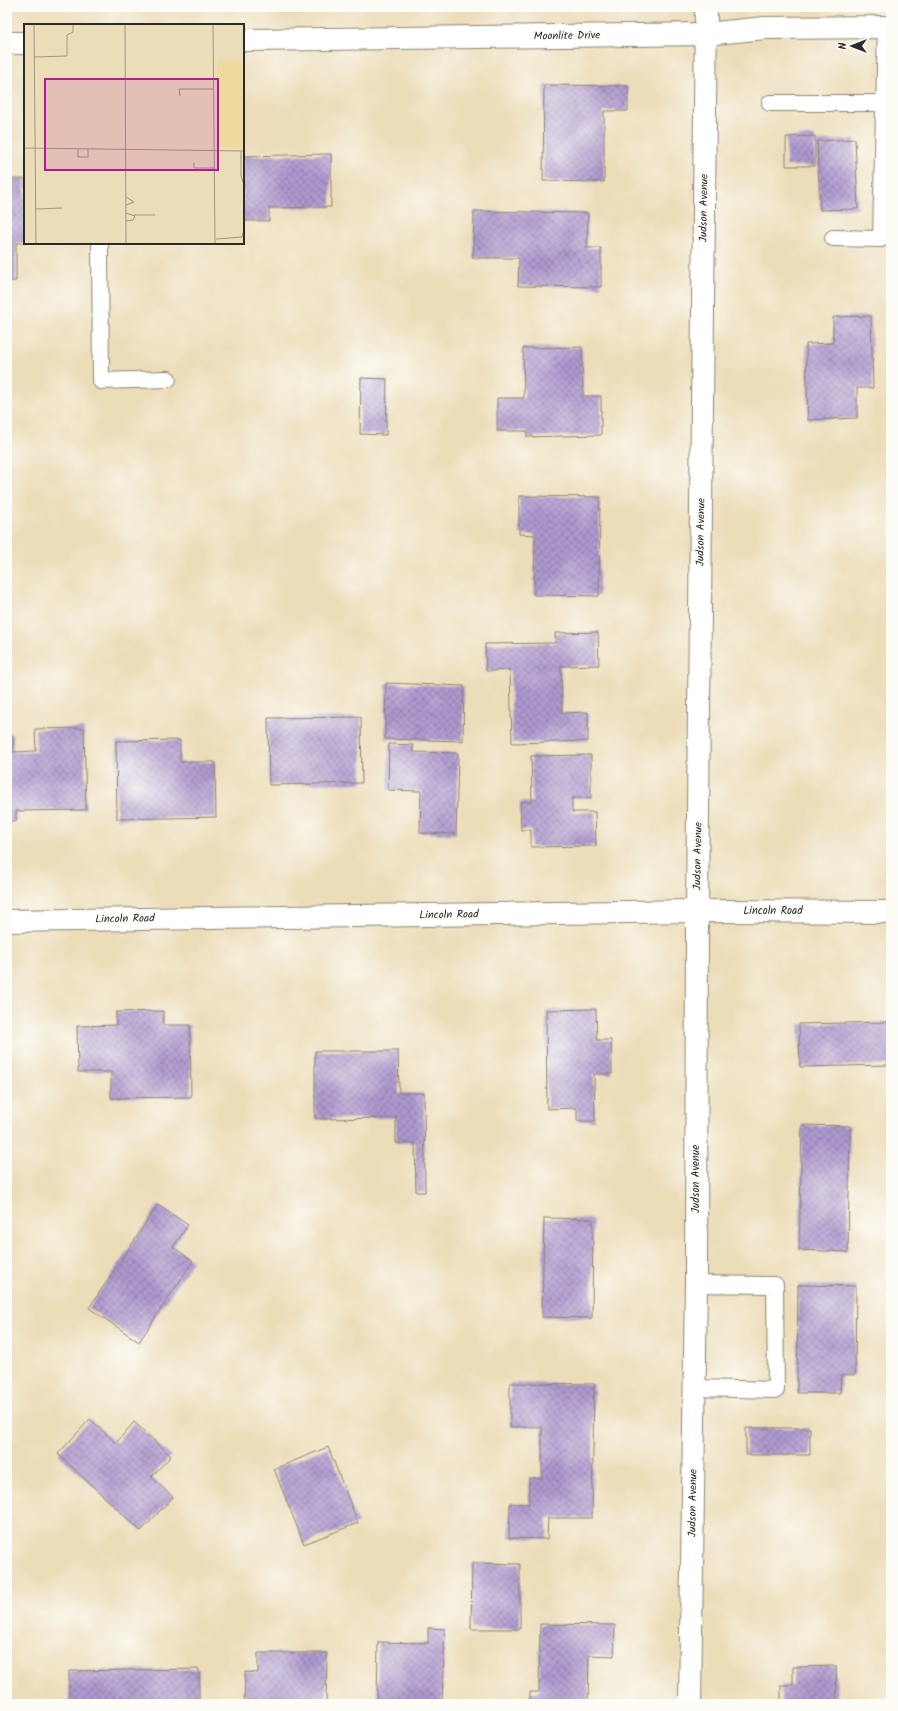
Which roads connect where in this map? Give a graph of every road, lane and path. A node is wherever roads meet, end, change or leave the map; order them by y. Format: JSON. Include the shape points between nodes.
{"nodes":[{"id":1,"x":706,"y":7,"type":"edge"},
{"id":2,"x":888,"y":27,"type":"edge"},
{"id":3,"x":706,"y":34,"type":"junction"},
{"id":4,"x":244,"y":40,"type":"edge"},
{"id":5,"x":7,"y":43,"type":"edge"},
{"id":6,"x":24,"y":43,"type":"edge"},
{"id":7,"x":770,"y":103,"type":"dead end"},
{"id":8,"x":884,"y":103,"type":"junction"},
{"id":9,"x":833,"y":238,"type":"dead end"},
{"id":10,"x":100,"y":244,"type":"edge"},
{"id":11,"x":168,"y":379,"type":"dead end"},
{"id":12,"x":697,"y":911,"type":"junction"},
{"id":13,"x":891,"y":912,"type":"edge"},
{"id":14,"x":7,"y":921,"type":"edge"},
{"id":15,"x":696,"y":1284,"type":"junction"},
{"id":16,"x":694,"y":1388,"type":"junction"},
{"id":17,"x":690,"y":1704,"type":"edge"}],
"edges":[{"from":1,"to":3,"type":"street","name":"Judson Avenue"},
{"from":2,"to":3,"type":"street","name":"Moonlite Drive","via":[[765,28]]},
{"from":2,"to":8,"type":"lane"},
{"from":3,"to":4,"type":"street","name":"Moonlite Drive"},
{"from":3,"to":12,"type":"street","name":"Judson Avenue"},
{"from":5,"to":6,"type":"street"},
{"from":7,"to":8,"type":"lane"},
{"from":8,"to":9,"type":"lane","via":[[882,239]]},
{"from":10,"to":11,"type":"lane","via":[[100,382]]},
{"from":12,"to":13,"type":"street","name":"Lincoln Road"},
{"from":12,"to":14,"type":"street","name":"Lincoln Road"},
{"from":12,"to":15,"type":"street","name":"Judson Avenue"},
{"from":15,"to":16,"type":"street","name":"Judson Avenue"},
{"from":15,"to":16,"type":"lane","via":[[775,1285],[776,1390]]},
{"from":16,"to":17,"type":"street","name":"Judson Avenue"}]}
